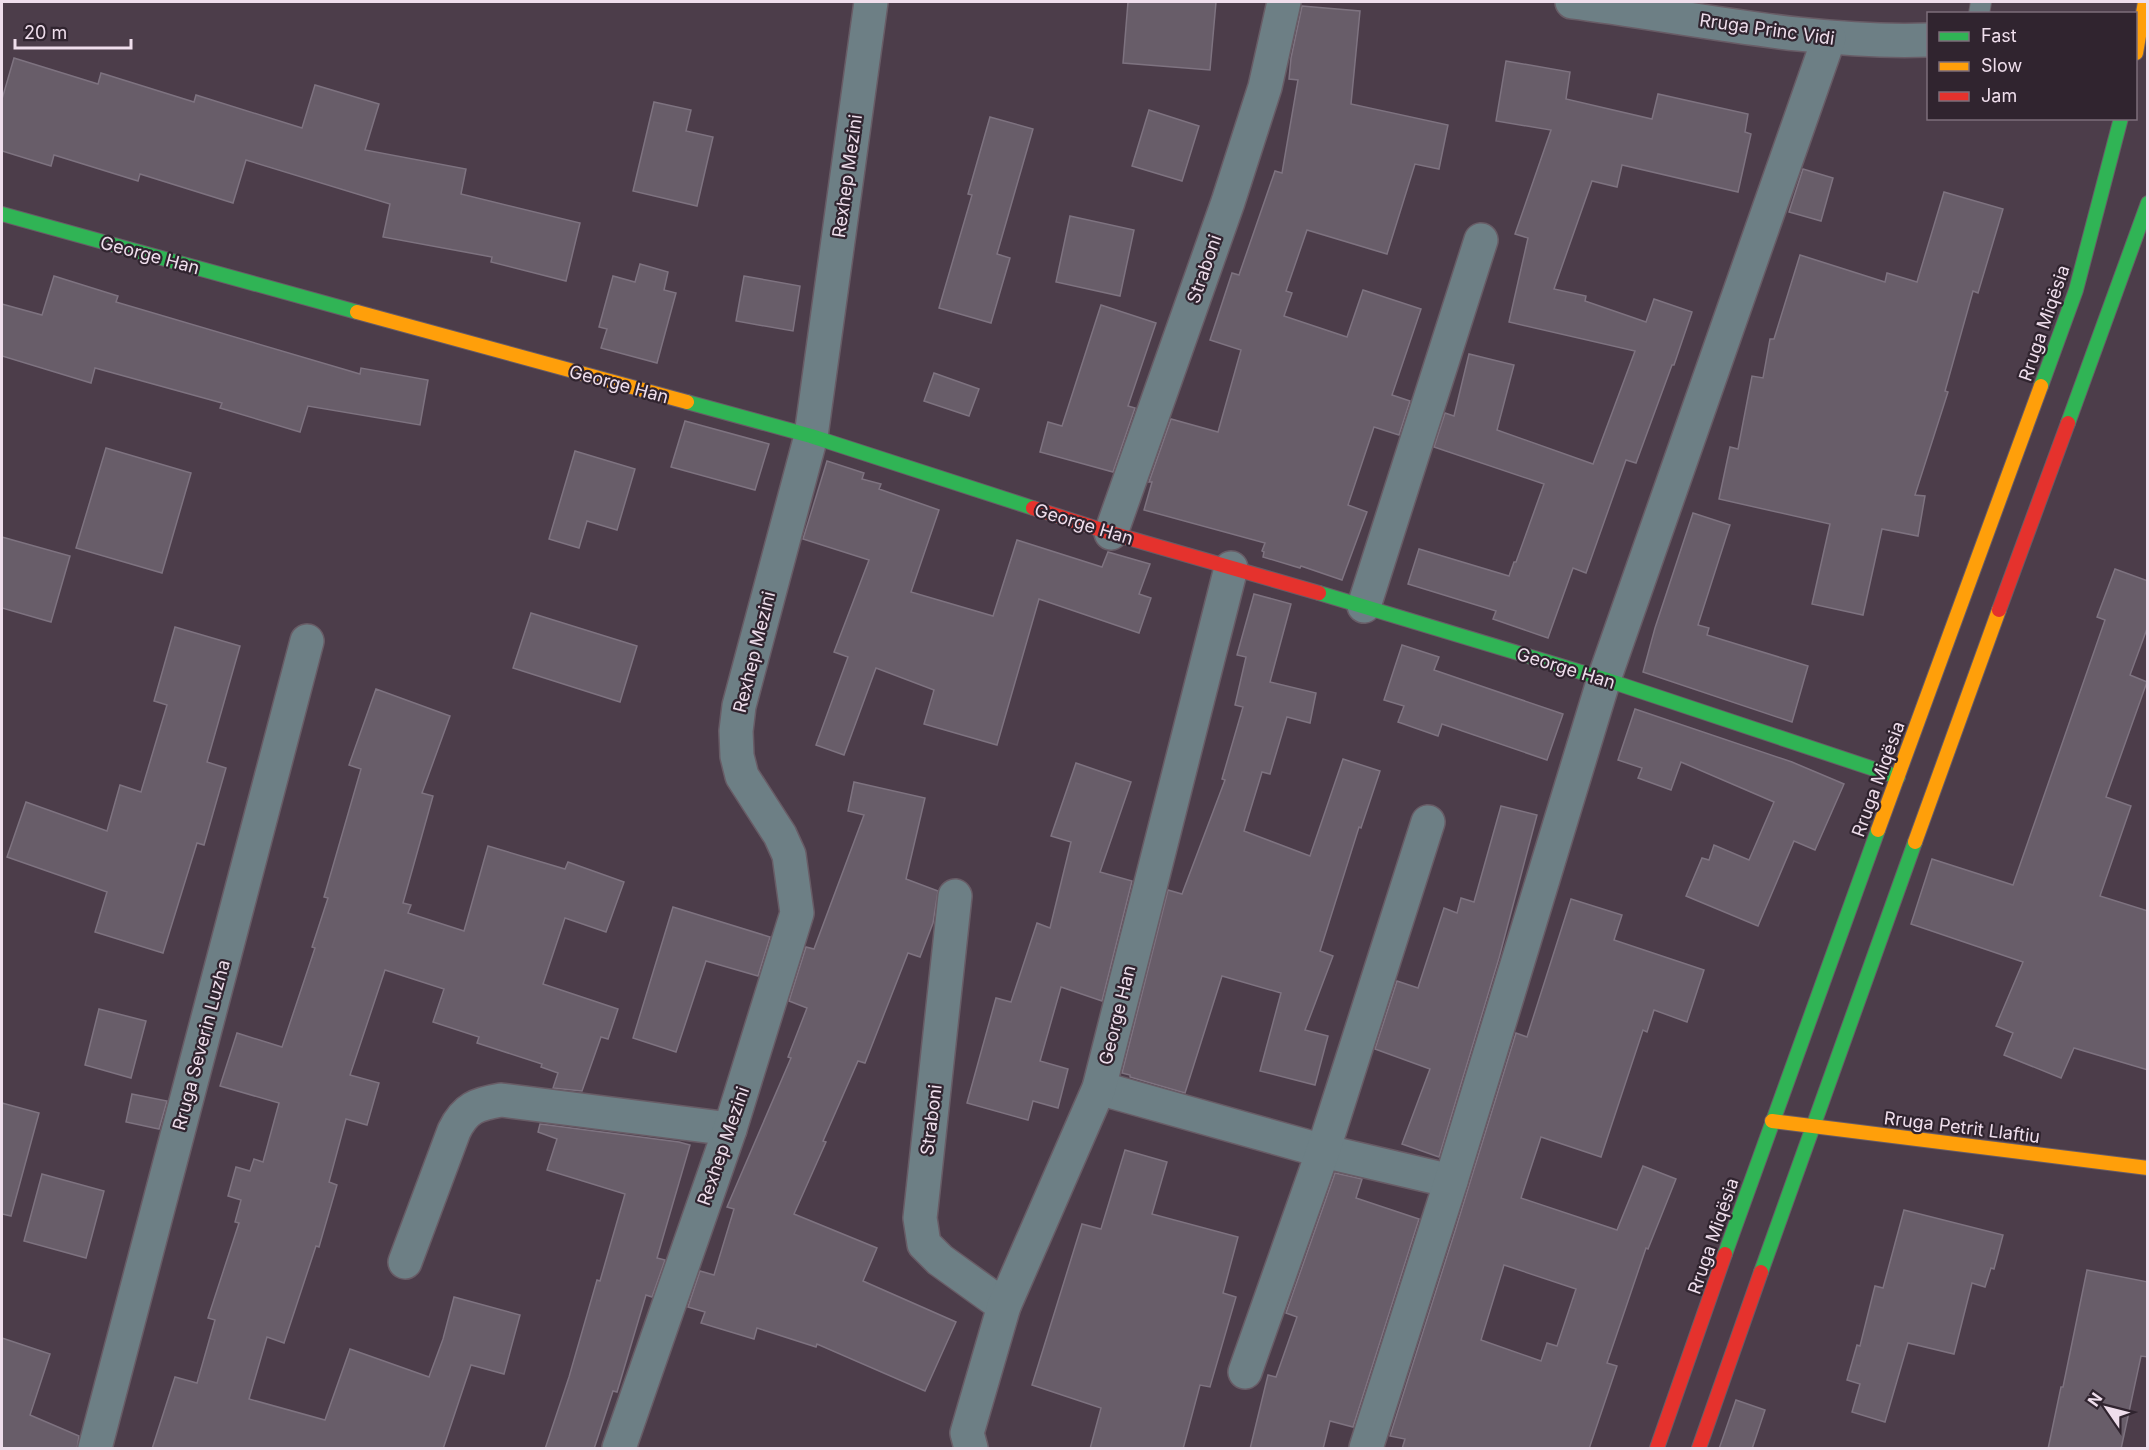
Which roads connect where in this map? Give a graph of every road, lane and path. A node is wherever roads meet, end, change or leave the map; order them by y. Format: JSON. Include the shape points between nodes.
{"nodes":[{"id":1,"x":871,"y":2,"type":"edge"},
{"id":2,"x":1284,"y":2,"type":"edge"},
{"id":3,"x":1586,"y":2,"type":"edge"},
{"id":4,"x":1828,"y":38,"type":"junction"},
{"id":5,"x":1927,"y":40,"type":"edge"},
{"id":6,"x":2120,"y":120,"type":"edge"},
{"id":7,"x":2148,"y":203,"type":"edge"},
{"id":8,"x":2,"y":214,"type":"edge"},
{"id":9,"x":1481,"y":240,"type":"dead end"},
{"id":10,"x":811,"y":436,"type":"junction"},
{"id":11,"x":1111,"y":533,"type":"junction"},
{"id":12,"x":1231,"y":568,"type":"junction"},
{"id":13,"x":1364,"y":606,"type":"junction"},
{"id":14,"x":307,"y":641,"type":"dead end"},
{"id":15,"x":1604,"y":680,"type":"junction"},
{"id":16,"x":1898,"y":777,"type":"junction"},
{"id":17,"x":1428,"y":822,"type":"dead end"},
{"id":18,"x":955,"y":896,"type":"dead end"},
{"id":19,"x":1099,"y":1088,"type":"junction"},
{"id":20,"x":1772,"y":1121,"type":"junction"},
{"id":21,"x":1811,"y":1127,"type":"junction"},
{"id":22,"x":730,"y":1129,"type":"junction"},
{"id":23,"x":1323,"y":1151,"type":"junction"},
{"id":24,"x":2148,"y":1168,"type":"edge"},
{"id":25,"x":1451,"y":1181,"type":"junction"},
{"id":26,"x":405,"y":1262,"type":"dead end"},
{"id":27,"x":1004,"y":1306,"type":"junction"},
{"id":28,"x":1245,"y":1372,"type":"dead end"},
{"id":29,"x":95,"y":1449,"type":"edge"},
{"id":30,"x":619,"y":1449,"type":"edge"},
{"id":31,"x":971,"y":1449,"type":"edge"},
{"id":32,"x":1366,"y":1449,"type":"edge"},
{"id":33,"x":1657,"y":1449,"type":"edge"},
{"id":34,"x":1700,"y":1449,"type":"edge"}],
"edges":[{"from":1,"to":10,"type":"street","name":"Rexhep Mezini"},
{"from":2,"to":11,"type":"street","name":"Straboni","via":[[1265,87],[1228,202]]},
{"from":3,"to":4,"type":"street","name":"Rruga Princ Vidi"},
{"from":4,"to":5,"type":"street","name":"Rruga Princ Vidi"},
{"from":4,"to":15,"type":"street"},
{"from":6,"to":16,"type":"main road","name":"Rruga Miqësia","via":[[2076,290]]},
{"from":7,"to":21,"type":"main road"},
{"from":8,"to":10,"type":"main road","name":"George Han"},
{"from":9,"to":13,"type":"street"},
{"from":10,"to":11,"type":"main road","name":"George Han"},
{"from":10,"to":22,"type":"street","name":"Rexhep Mezini","via":[[739,706],[736,731],[742,776],[789,855],[797,913]]},
{"from":11,"to":12,"type":"main road","name":"George Han"},
{"from":12,"to":13,"type":"main road","name":"George Han"},
{"from":12,"to":19,"type":"street","name":"George Han"},
{"from":13,"to":15,"type":"main road","name":"George Han"},
{"from":14,"to":29,"type":"street","name":"Rruga Severin Luzha"},
{"from":15,"to":16,"type":"main road","name":"George Han"},
{"from":15,"to":25,"type":"street"},
{"from":16,"to":20,"type":"main road","name":"Rruga Miqësia"},
{"from":17,"to":23,"type":"street"},
{"from":18,"to":27,"type":"street","name":"Straboni","via":[[920,1218],[924,1244]]},
{"from":19,"to":23,"type":"street"},
{"from":19,"to":27,"type":"street","name":"George Han"},
{"from":20,"to":21,"type":"main road","name":"Rruga Petrit Llaftiu"},
{"from":20,"to":33,"type":"main road","name":"Rruga Miqësia"},
{"from":21,"to":24,"type":"main road","name":"Rruga Petrit Llaftiu"},
{"from":21,"to":34,"type":"main road"},
{"from":22,"to":26,"type":"street","via":[[501,1100],[478,1104],[460,1118]]},
{"from":22,"to":30,"type":"street","name":"Rexhep Mezini"},
{"from":23,"to":25,"type":"street"},
{"from":23,"to":28,"type":"street"},
{"from":25,"to":32,"type":"street"},
{"from":27,"to":31,"type":"street","name":"George Han","via":[[967,1432]]}]}
